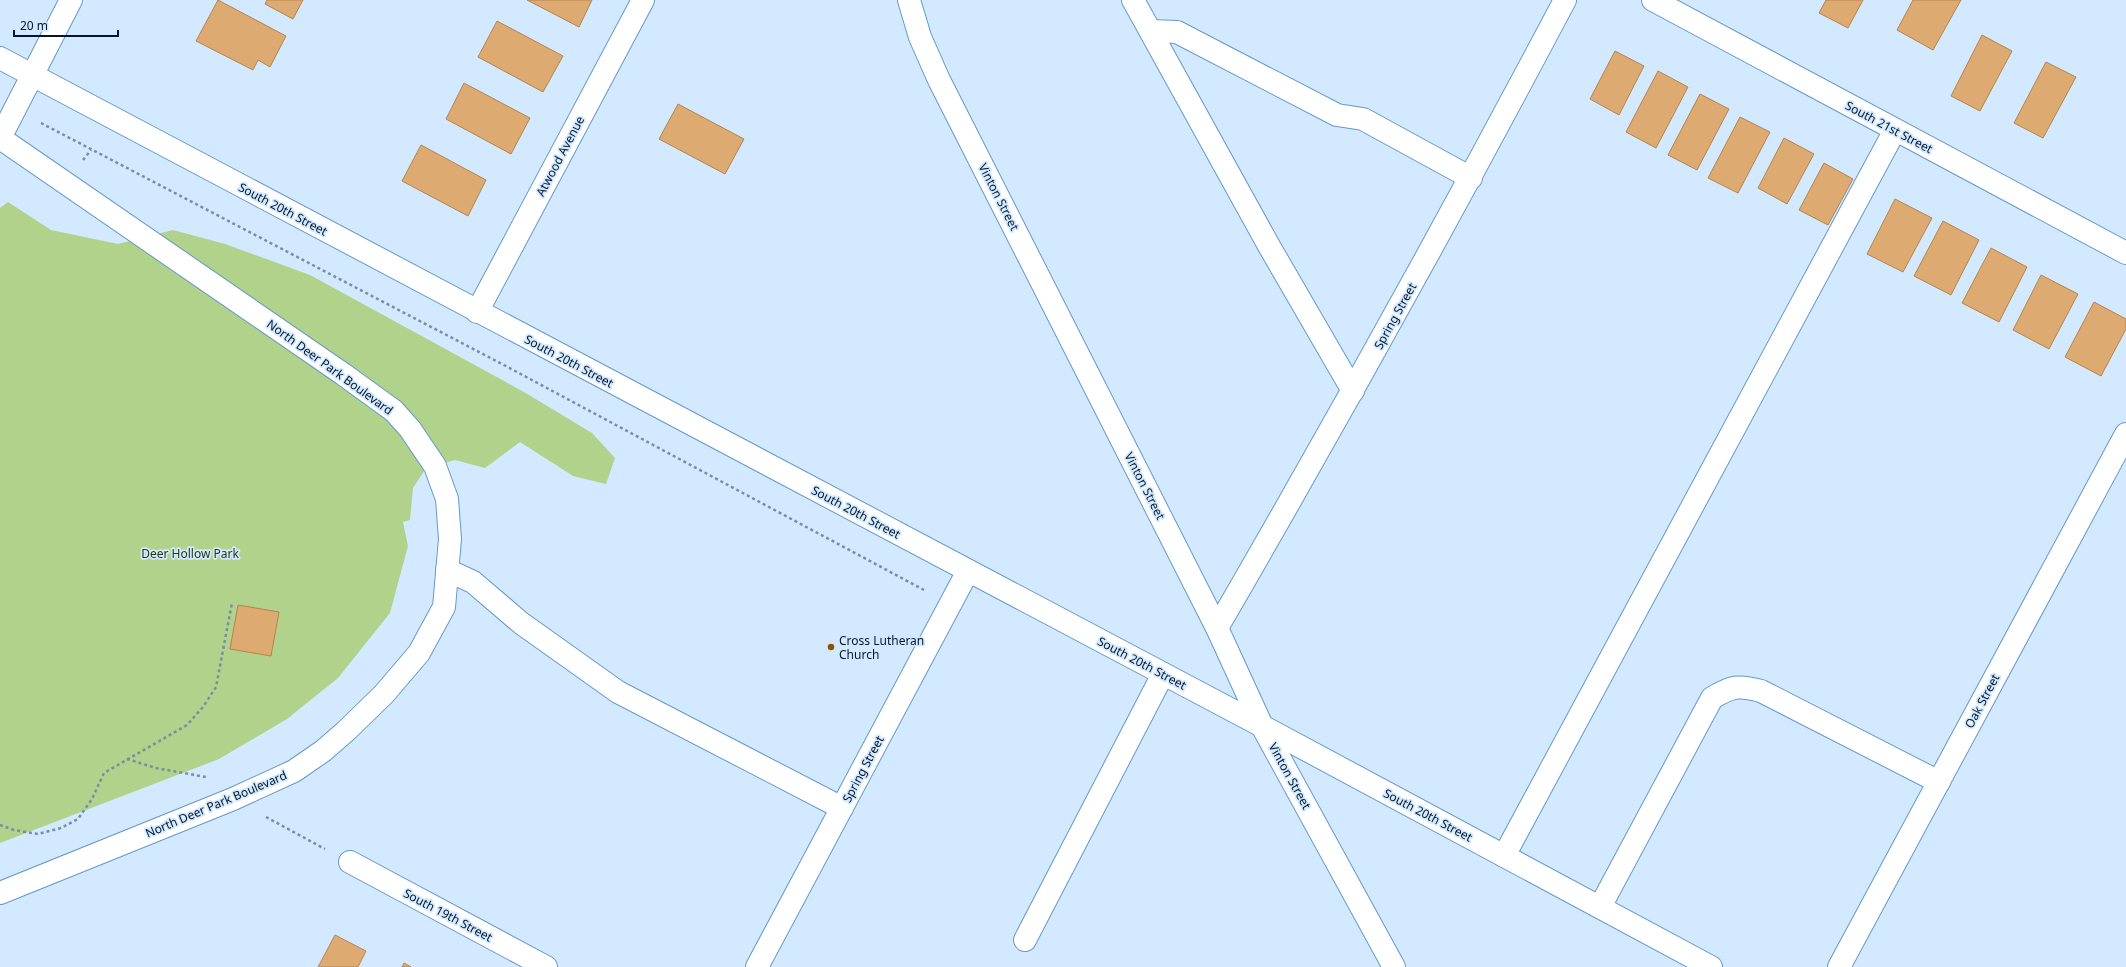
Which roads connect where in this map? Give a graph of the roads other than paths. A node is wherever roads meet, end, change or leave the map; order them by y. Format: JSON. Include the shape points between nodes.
{"nodes":[{"id":1,"x":71,"y":0,"type":"edge"},
{"id":2,"x":643,"y":0,"type":"edge"},
{"id":3,"x":909,"y":0,"type":"edge"},
{"id":4,"x":1133,"y":0,"type":"edge"},
{"id":5,"x":1565,"y":0,"type":"edge"},
{"id":6,"x":1653,"y":0,"type":"edge"},
{"id":7,"x":1151,"y":31,"type":"junction"},
{"id":8,"x":0,"y":58,"type":"edge"},
{"id":9,"x":32,"y":75,"type":"junction"},
{"id":10,"x":1895,"y":130,"type":"junction"},
{"id":11,"x":0,"y":138,"type":"edge"},
{"id":12,"x":1471,"y":178,"type":"junction"},
{"id":13,"x":2126,"y":253,"type":"edge"},
{"id":14,"x":477,"y":312,"type":"junction"},
{"id":15,"x":1354,"y":391,"type":"junction"},
{"id":16,"x":2126,"y":434,"type":"edge"},
{"id":17,"x":447,"y":570,"type":"junction"},
{"id":18,"x":968,"y":572,"type":"junction"},
{"id":19,"x":1217,"y":628,"type":"junction"},
{"id":20,"x":1162,"y":674,"type":"junction"},
{"id":21,"x":1262,"y":726,"type":"junction"},
{"id":22,"x":1939,"y":782,"type":"junction"},
{"id":23,"x":842,"y":808,"type":"junction"},
{"id":24,"x":1504,"y":856,"type":"junction"},
{"id":25,"x":350,"y":862,"type":"road end"},
{"id":26,"x":0,"y":893,"type":"edge"},
{"id":27,"x":1600,"y":907,"type":"junction"},
{"id":28,"x":1025,"y":940,"type":"dead end"},
{"id":29,"x":546,"y":967,"type":"edge"},
{"id":30,"x":757,"y":967,"type":"edge"},
{"id":31,"x":1394,"y":967,"type":"edge"},
{"id":32,"x":1711,"y":967,"type":"edge"},
{"id":33,"x":1839,"y":967,"type":"edge"}],
"edges":[{"from":1,"to":9,"type":"street"},
{"from":2,"to":14,"type":"street","name":"Atwood Avenue"},
{"from":3,"to":19,"type":"street","name":"Vinton Street","via":[[920,37],[939,80]]},
{"from":4,"to":7,"type":"street"},
{"from":5,"to":12,"type":"street","name":"Spring Street"},
{"from":6,"to":10,"type":"street","name":"South 21st Street"},
{"from":7,"to":12,"type":"street","via":[[1176,32],[1337,115],[1363,119]]},
{"from":7,"to":15,"type":"street","via":[[1269,246]]},
{"from":8,"to":9,"type":"street","name":"South 20th Street"},
{"from":9,"to":11,"type":"street"},
{"from":9,"to":14,"type":"street","name":"South 20th Street"},
{"from":10,"to":13,"type":"street","name":"South 21st Street"},
{"from":10,"to":24,"type":"street"},
{"from":11,"to":17,"type":"street","name":"North Deer Park Boulevard","via":[[394,411],[410,429],[435,466],[447,499],[450,539]]},
{"from":12,"to":15,"type":"street","name":"Spring Street"},
{"from":14,"to":18,"type":"street","name":"South 20th Street"},
{"from":15,"to":19,"type":"street","name":"Spring Street"},
{"from":16,"to":22,"type":"street","name":"Oak Street"},
{"from":17,"to":23,"type":"street","via":[[472,582],[522,623],[618,692]]},
{"from":17,"to":26,"type":"street","name":"North Deer Park Boulevard","via":[[444,607],[419,653],[384,694],[323,751],[294,771],[233,798]]},
{"from":18,"to":20,"type":"street","name":"South 20th Street"},
{"from":18,"to":23,"type":"street","name":"Spring Street"},
{"from":19,"to":21,"type":"street","name":"Vinton Street"},
{"from":20,"to":21,"type":"street","name":"South 20th Street"},
{"from":20,"to":28,"type":"street"},
{"from":21,"to":24,"type":"street","name":"South 20th Street"},
{"from":21,"to":31,"type":"street","name":"Vinton Street"},
{"from":22,"to":27,"type":"street","via":[[1761,691],[1742,686],[1727,688],[1712,698]]},
{"from":22,"to":33,"type":"street","name":"Oak Street"},
{"from":23,"to":30,"type":"street","name":"Spring Street"},
{"from":24,"to":27,"type":"street","name":"South 20th Street"},
{"from":25,"to":29,"type":"street","name":"South 19th Street"},
{"from":27,"to":32,"type":"street","name":"South 20th Street"}]}
